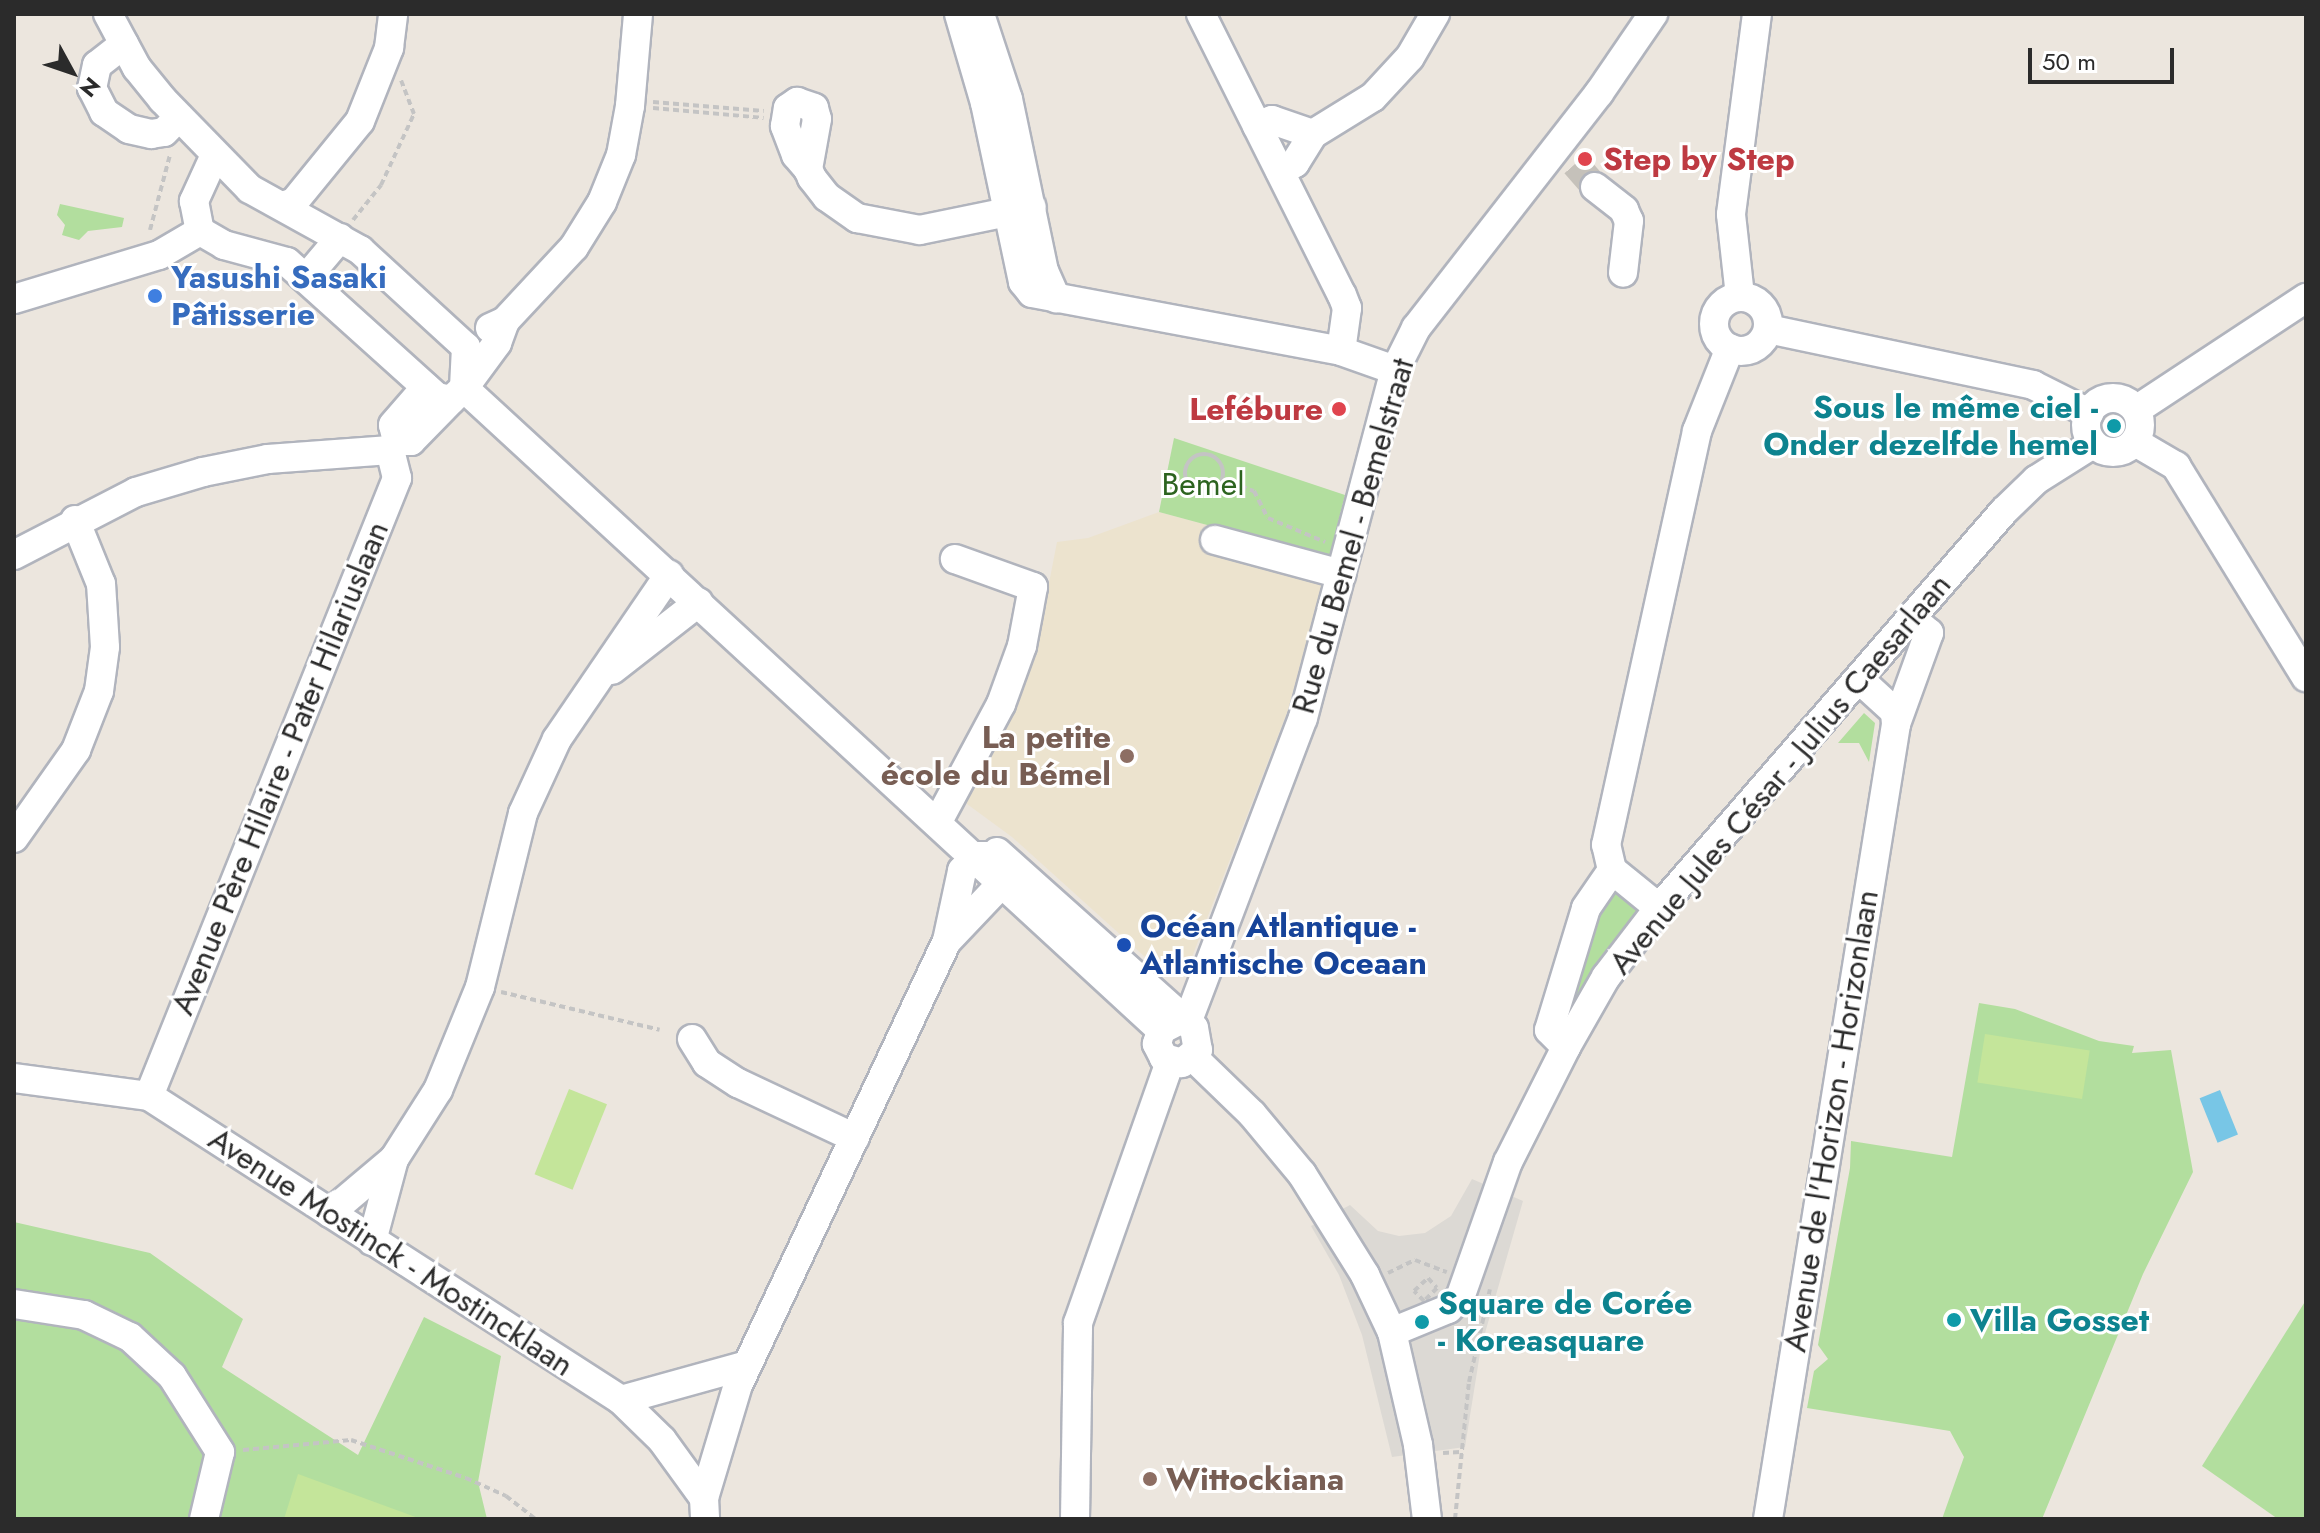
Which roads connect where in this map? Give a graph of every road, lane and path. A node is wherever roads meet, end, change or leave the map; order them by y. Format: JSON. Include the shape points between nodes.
{"nodes":[{"id":1,"x":108,"y":14,"type":"edge"},
{"id":2,"x":393,"y":14,"type":"edge"},
{"id":3,"x":638,"y":14,"type":"edge"},
{"id":4,"x":959,"y":14,"type":"edge"},
{"id":5,"x":980,"y":14,"type":"edge"},
{"id":6,"x":1201,"y":14,"type":"edge"},
{"id":7,"x":1435,"y":14,"type":"edge"},
{"id":8,"x":1653,"y":14,"type":"edge"},
{"id":9,"x":1757,"y":14,"type":"edge"},
{"id":10,"x":124,"y":44,"type":"junction"},
{"id":11,"x":389,"y":48,"type":"junction"},
{"id":12,"x":651,"y":102,"type":"dead end"},
{"id":13,"x":650,"y":108,"type":"dead end"},
{"id":14,"x":773,"y":111,"type":"dead end"},
{"id":15,"x":179,"y":117,"type":"junction"},
{"id":16,"x":772,"y":119,"type":"dead end"},
{"id":17,"x":1257,"y":126,"type":"junction"},
{"id":18,"x":1313,"y":134,"type":"junction"},
{"id":19,"x":215,"y":155,"type":"junction"},
{"id":20,"x":167,"y":167,"type":"dead end"},
{"id":21,"x":808,"y":169,"type":"dead end"},
{"id":22,"x":1280,"y":171,"type":"junction"},
{"id":23,"x":1629,"y":203,"type":"dead end"},
{"id":24,"x":282,"y":206,"type":"junction"},
{"id":25,"x":1020,"y":209,"type":"junction"},
{"id":26,"x":150,"y":230,"type":"dead end"},
{"id":27,"x":200,"y":231,"type":"junction"},
{"id":28,"x":340,"y":238,"type":"junction"},
{"id":29,"x":1623,"y":273,"type":"dead end"},
{"id":30,"x":307,"y":277,"type":"junction"},
{"id":31,"x":15,"y":295,"type":"edge"},
{"id":32,"x":1740,"y":296,"type":"junction"},
{"id":33,"x":2306,"y":298,"type":"edge"},
{"id":34,"x":505,"y":321,"type":"junction"},
{"id":35,"x":1768,"y":329,"type":"junction"},
{"id":36,"x":466,"y":347,"type":"junction"},
{"id":37,"x":1730,"y":348,"type":"junction"},
{"id":38,"x":1341,"y":351,"type":"junction"},
{"id":39,"x":1395,"y":370,"type":"junction"},
{"id":40,"x":447,"y":392,"type":"junction"},
{"id":41,"x":2136,"y":410,"type":"junction"},
{"id":42,"x":2089,"y":413,"type":"junction"},
{"id":43,"x":2135,"y":442,"type":"junction"},
{"id":44,"x":2093,"y":444,"type":"junction"},
{"id":45,"x":394,"y":446,"type":"junction"},
{"id":46,"x":1222,"y":479,"type":"junction"},
{"id":47,"x":75,"y":520,"type":"junction"},
{"id":48,"x":1215,"y":540,"type":"dead end"},
{"id":49,"x":1335,"y":545,"type":"dead end"},
{"id":50,"x":14,"y":555,"type":"edge"},
{"id":51,"x":955,"y":559,"type":"dead end"},
{"id":52,"x":1341,"y":574,"type":"junction"},
{"id":53,"x":669,"y":575,"type":"junction"},
{"id":54,"x":699,"y":602,"type":"junction"},
{"id":55,"x":1911,"y":618,"type":"junction"},
{"id":56,"x":2306,"y":677,"type":"edge"},
{"id":57,"x":1859,"y":679,"type":"junction"},
{"id":58,"x":599,"y":680,"type":"junction"},
{"id":59,"x":1896,"y":724,"type":"junction"},
{"id":60,"x":909,"y":794,"type":"junction"},
{"id":61,"x":942,"y":814,"type":"junction"},
{"id":62,"x":14,"y":838,"type":"edge"},
{"id":63,"x":993,"y":864,"type":"junction"},
{"id":64,"x":1612,"y":870,"type":"junction"},
{"id":65,"x":1659,"y":908,"type":"junction"},
{"id":66,"x":947,"y":941,"type":"junction"},
{"id":67,"x":1204,"y":978,"type":"junction"},
{"id":68,"x":1150,"y":990,"type":"junction"},
{"id":69,"x":499,"y":991,"type":"dead end"},
{"id":70,"x":1176,"y":1025,"type":"junction"},
{"id":71,"x":660,"y":1030,"type":"dead end"},
{"id":72,"x":692,"y":1039,"type":"dead end"},
{"id":73,"x":1566,"y":1047,"type":"junction"},
{"id":74,"x":1182,"y":1060,"type":"junction"},
{"id":75,"x":14,"y":1078,"type":"edge"},
{"id":76,"x":149,"y":1096,"type":"junction"},
{"id":77,"x":855,"y":1138,"type":"junction"},
{"id":78,"x":394,"y":1159,"type":"junction"},
{"id":79,"x":330,"y":1213,"type":"junction"},
{"id":80,"x":372,"y":1241,"type":"junction"},
{"id":81,"x":1369,"y":1283,"type":"junction"},
{"id":82,"x":1479,"y":1283,"type":"junction"},
{"id":83,"x":1414,"y":1291,"type":"joint"},
{"id":84,"x":14,"y":1304,"type":"edge"},
{"id":85,"x":1392,"y":1332,"type":"junction"},
{"id":86,"x":747,"y":1365,"type":"junction"},
{"id":87,"x":621,"y":1400,"type":"junction"},
{"id":88,"x":220,"y":1452,"type":"junction"},
{"id":89,"x":1460,"y":1452,"type":"junction"},
{"id":90,"x":1432,"y":1454,"type":"dead end"},
{"id":91,"x":704,"y":1508,"type":"edge"},
{"id":92,"x":204,"y":1519,"type":"edge"},
{"id":93,"x":535,"y":1519,"type":"edge"},
{"id":94,"x":1075,"y":1519,"type":"edge"},
{"id":95,"x":1427,"y":1519,"type":"edge"},
{"id":96,"x":1455,"y":1519,"type":"edge"},
{"id":97,"x":1768,"y":1519,"type":"edge"}],
"edges":[{"from":1,"to":10,"type":"street"},
{"from":2,"to":11,"type":"street"},
{"from":3,"to":34,"type":"street","via":[[621,155],[602,202],[574,247]]},
{"from":4,"to":25,"type":"street"},
{"from":5,"to":25,"type":"street","via":[[1008,99]]},
{"from":6,"to":17,"type":"street"},
{"from":7,"to":18,"type":"street","via":[[1410,57],[1373,97]]},
{"from":8,"to":39,"type":"street","name":"Rue du Bemel - Bemelstraat","via":[[1599,93],[1416,328]]},
{"from":9,"to":32,"type":"street","via":[[1731,214]]},
{"from":10,"to":15,"type":"street"},
{"from":10,"to":15,"type":"street","via":[[97,65],[92,88],[104,112],[129,129],[151,134],[164,132]]},
{"from":11,"to":24,"type":"street","via":[[350,137],[294,202]]},
{"from":11,"to":28,"type":"path","via":[[414,114],[381,185]]},
{"from":12,"to":14,"type":"path"},
{"from":13,"to":16,"type":"path"},
{"from":15,"to":19,"type":"street"},
{"from":17,"to":18,"type":"street","via":[[1272,120]]},
{"from":17,"to":22,"type":"street"},
{"from":18,"to":22,"type":"street","via":[[1295,163]]},
{"from":19,"to":24,"type":"street","via":[[250,189]]},
{"from":19,"to":27,"type":"street","via":[[194,201]]},
{"from":20,"to":26,"type":"path"},
{"from":21,"to":25,"type":"street","via":[[838,207],[887,228],[920,230]]},
{"from":22,"to":38,"type":"street","via":[[1347,308]]},
{"from":23,"to":29,"type":"street","via":[[1598,183],[1629,221]]},
{"from":24,"to":28,"type":"street"},
{"from":25,"to":38,"type":"street","via":[[1056,298]]},
{"from":27,"to":30,"type":"street","via":[[224,245],[277,256]]},
{"from":27,"to":31,"type":"street","via":[[159,255]]},
{"from":28,"to":30,"type":"street"},
{"from":28,"to":36,"type":"street","via":[[360,250]]},
{"from":30,"to":40,"type":"street"},
{"from":32,"to":35,"type":"street","via":[[1762,306]]},
{"from":32,"to":37,"type":"street","via":[[1724,303],[1715,319],[1717,336]]},
{"from":33,"to":41,"type":"street"},
{"from":34,"to":36,"type":"street"},
{"from":34,"to":40,"type":"street","via":[[497,343]]},
{"from":35,"to":37,"type":"street","via":[[1754,348]]},
{"from":35,"to":42,"type":"street","via":[[2033,385]]},
{"from":36,"to":40,"type":"street"},
{"from":37,"to":64,"type":"street","via":[[1697,431],[1606,845]]},
{"from":38,"to":39,"type":"street"},
{"from":39,"to":52,"type":"street","name":"Rue du Bemel - Bemelstraat"},
{"from":40,"to":45,"type":"street","name":"Avenue Père Hilaire - Pater Hilariuslaan","via":[[393,425]]},
{"from":40,"to":53,"type":"street"},
{"from":41,"to":42,"type":"street","via":[[2111,398]]},
{"from":41,"to":43,"type":"street","via":[[2141,426]]},
{"from":42,"to":44,"type":"street","via":[[2086,429]]},
{"from":43,"to":44,"type":"street","via":[[2111,453]]},
{"from":43,"to":56,"type":"street","via":[[2176,466]]},
{"from":44,"to":55,"type":"street","name":"Avenue Jules César - Julius Caesarlaan","via":[[2036,480]]},
{"from":45,"to":47,"type":"street","via":[[268,459],[203,472],[136,492]]},
{"from":45,"to":76,"type":"street","name":"Avenue Père Hilaire - Pater Hilariuslaan","via":[[397,478]]},
{"from":46,"to":46,"type":"path","via":[[1205,493],[1191,488],[1184,475],[1188,460],[1212,455]]},
{"from":46,"to":49,"type":"path","via":[[1254,491],[1268,518]]},
{"from":47,"to":50,"type":"street"},
{"from":47,"to":62,"type":"street","via":[[101,584],[105,647],[99,691],[76,750]]},
{"from":48,"to":52,"type":"street"},
{"from":51,"to":61,"type":"street","via":[[1033,587],[1022,646],[1001,704]]},
{"from":52,"to":67,"type":"street","name":"Rue du Bemel - Bemelstraat","via":[[1303,718]]},
{"from":53,"to":54,"type":"street"},
{"from":53,"to":58,"type":"street"},
{"from":54,"to":58,"type":"street"},
{"from":54,"to":60,"type":"street"},
{"from":55,"to":57,"type":"street","name":"Avenue Jules César - Julius Caesarlaan"},
{"from":55,"to":59,"type":"street","name":"Avenue de l'Horizon - Horizonlaan","via":[[1929,633]]},
{"from":57,"to":59,"type":"street","via":[[1895,712]]},
{"from":57,"to":65,"type":"street","name":"Avenue Jules César - Julius Caesarlaan"},
{"from":58,"to":78,"type":"street","via":[[557,739],[523,813],[462,1037],[438,1090]]},
{"from":59,"to":97,"type":"street","name":"Avenue de l'Horizon - Horizonlaan"},
{"from":60,"to":61,"type":"street"},
{"from":60,"to":63,"type":"street"},
{"from":61,"to":63,"type":"street"},
{"from":63,"to":66,"type":"street"},
{"from":63,"to":66,"type":"street","via":[[962,871]]},
{"from":63,"to":68,"type":"street"},
{"from":63,"to":70,"type":"street"},
{"from":64,"to":65,"type":"street"},
{"from":64,"to":73,"type":"street","via":[[1586,908],[1549,1030]]},
{"from":65,"to":73,"type":"street","name":"Avenue Jules César - Julius Caesarlaan","via":[[1606,977]]},
{"from":66,"to":77,"type":"street"},
{"from":67,"to":68,"type":"street"},
{"from":67,"to":70,"type":"street","name":"Rue du Bemel - Bemelstraat"},
{"from":68,"to":70,"type":"street"},
{"from":69,"to":71,"type":"path"},
{"from":70,"to":74,"type":"street","via":[[1198,1034]]},
{"from":72,"to":77,"type":"street","via":[[707,1063],[738,1083]]},
{"from":73,"to":82,"type":"street","name":"Avenue Jules César - Julius Caesarlaan","via":[[1508,1162]]},
{"from":74,"to":81,"type":"street","via":[[1252,1114],[1302,1174]]},
{"from":74,"to":94,"type":"street","via":[[1078,1323]]},
{"from":75,"to":76,"type":"street","name":"Avenue Mostinck - Mostincklaan"},
{"from":76,"to":79,"type":"street","name":"Avenue Mostinck - Mostincklaan"},
{"from":77,"to":86,"type":"street"},
{"from":78,"to":79,"type":"street"},
{"from":78,"to":80,"type":"street"},
{"from":79,"to":80,"type":"street","name":"Avenue Mostinck - Mostincklaan"},
{"from":80,"to":87,"type":"street","name":"Avenue Mostinck - Mostincklaan"},
{"from":81,"to":82,"type":"path","via":[[1415,1260]]},
{"from":81,"to":85,"type":"street"},
{"from":82,"to":85,"type":"street","name":"Avenue Jules César - Julius Caesarlaan","via":[[1448,1309]]},
{"from":82,"to":89,"type":"path"},
{"from":83,"to":83,"type":"path","via":[[1428,1278],[1437,1288],[1424,1301]]},
{"from":84,"to":88,"type":"street","via":[[84,1315],[130,1337],[172,1376]]},
{"from":85,"to":95,"type":"street","via":[[1418,1445]]},
{"from":86,"to":87,"type":"street"},
{"from":86,"to":91,"type":"street"},
{"from":87,"to":91,"type":"street","name":"Avenue Mostinck - Mostincklaan","via":[[662,1440]]},
{"from":88,"to":92,"type":"street"},
{"from":88,"to":93,"type":"path","via":[[351,1440],[466,1478],[506,1496]]},
{"from":89,"to":90,"type":"path"},
{"from":89,"to":96,"type":"path"}]}
